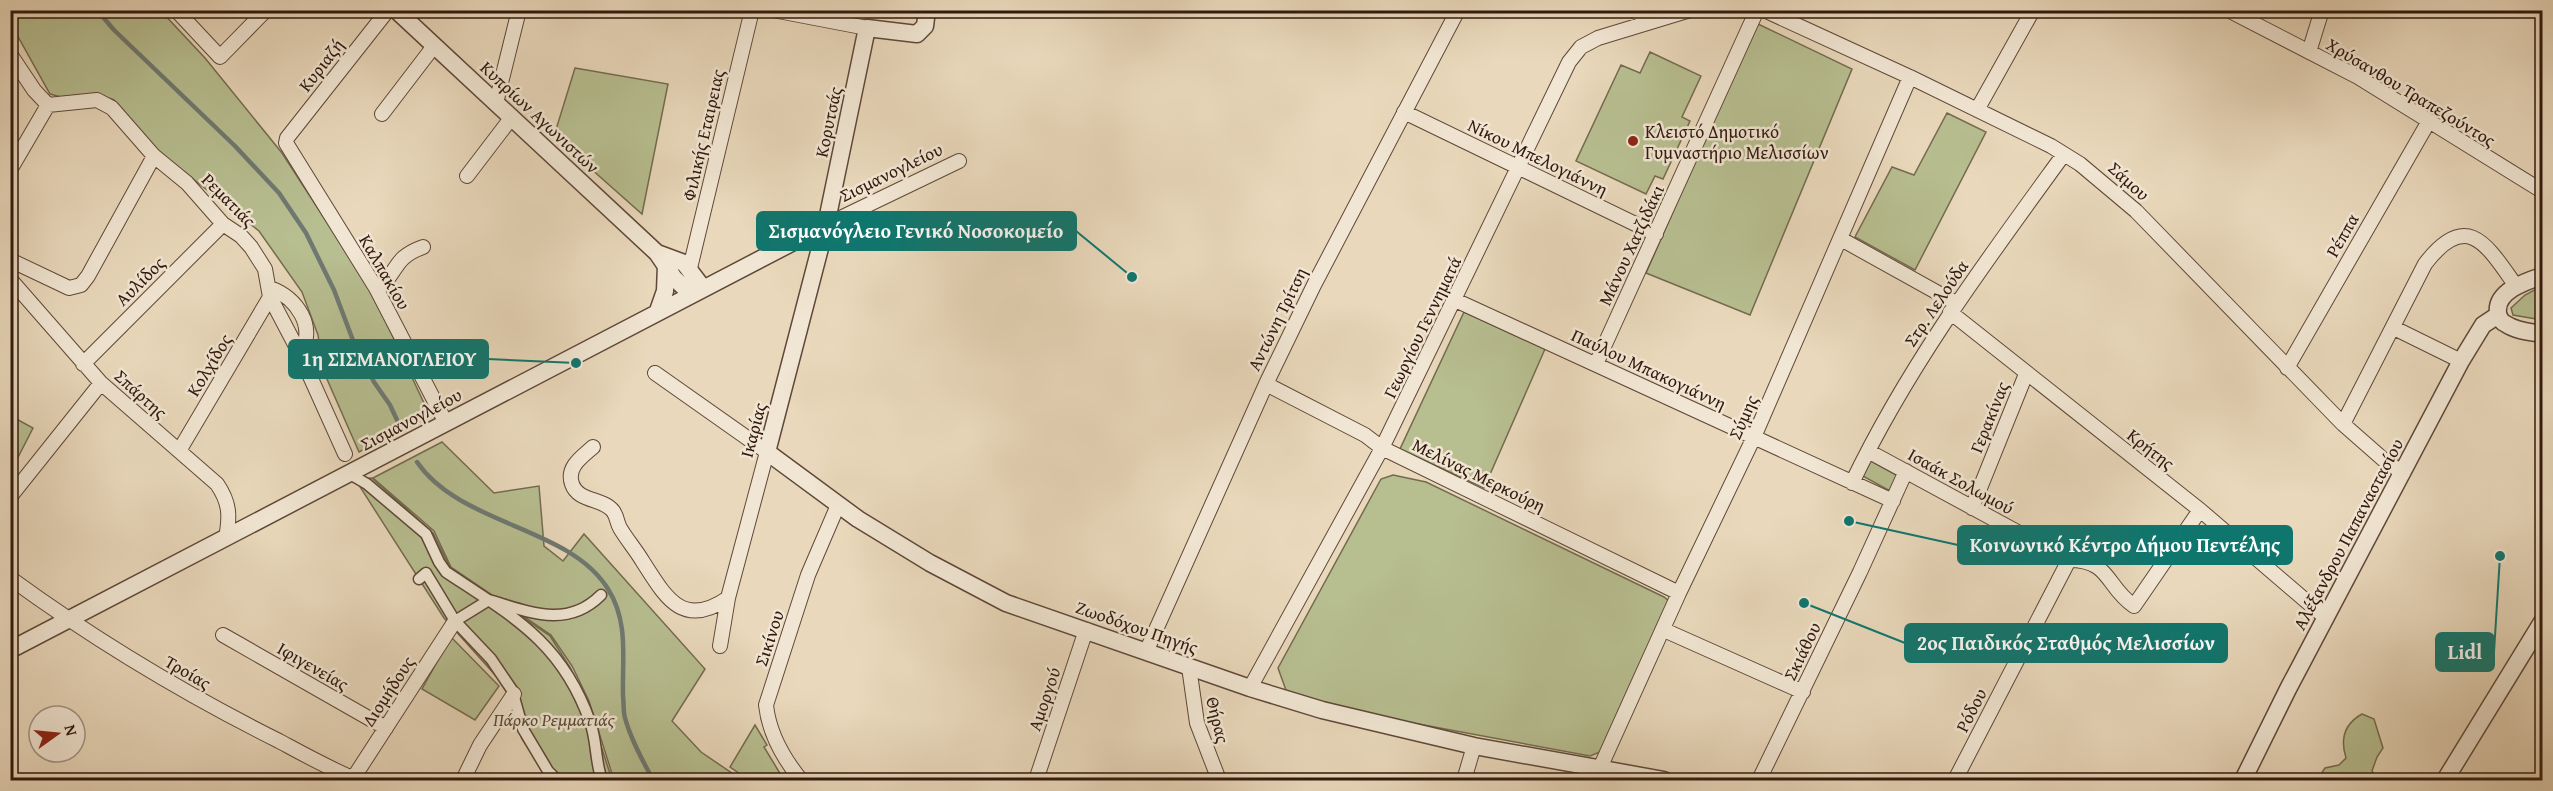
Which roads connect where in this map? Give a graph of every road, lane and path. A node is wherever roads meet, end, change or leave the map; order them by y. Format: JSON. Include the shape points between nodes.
{"nodes":[{"id":1,"x":176,"y":10,"type":"edge"},
{"id":2,"x":266,"y":10,"type":"edge"},
{"id":3,"x":388,"y":10,"type":"edge"},
{"id":4,"x":396,"y":10,"type":"edge"},
{"id":5,"x":519,"y":10,"type":"edge"},
{"id":6,"x":752,"y":10,"type":"edge"},
{"id":7,"x":773,"y":10,"type":"edge"},
{"id":8,"x":927,"y":10,"type":"edge"},
{"id":9,"x":1458,"y":10,"type":"edge"},
{"id":10,"x":1631,"y":10,"type":"edge"},
{"id":11,"x":1690,"y":10,"type":"edge"},
{"id":12,"x":1757,"y":10,"type":"edge"},
{"id":13,"x":1764,"y":10,"type":"edge"},
{"id":14,"x":2033,"y":10,"type":"edge"},
{"id":15,"x":2322,"y":10,"type":"edge"},
{"id":16,"x":2236,"y":13,"type":"edge"},
{"id":17,"x":1654,"y":20,"type":"junction"},
{"id":18,"x":867,"y":28,"type":"junction"},
{"id":19,"x":435,"y":46,"type":"junction"},
{"id":20,"x":2309,"y":52,"type":"junction"},
{"id":21,"x":10,"y":54,"type":"edge"},
{"id":22,"x":1910,"y":77,"type":"junction"},
{"id":23,"x":496,"y":103,"type":"junction"},
{"id":24,"x":48,"y":105,"type":"junction"},
{"id":25,"x":1977,"y":110,"type":"junction"},
{"id":26,"x":1404,"y":112,"type":"junction"},
{"id":27,"x":382,"y":114,"type":"dead end"},
{"id":28,"x":512,"y":117,"type":"junction"},
{"id":29,"x":2429,"y":121,"type":"junction"},
{"id":30,"x":286,"y":143,"type":"joint"},
{"id":31,"x":2064,"y":154,"type":"junction"},
{"id":32,"x":154,"y":156,"type":"junction"},
{"id":33,"x":959,"y":161,"type":"dead end"},
{"id":34,"x":1519,"y":169,"type":"junction"},
{"id":35,"x":10,"y":170,"type":"edge"},
{"id":36,"x":467,"y":176,"type":"dead end"},
{"id":37,"x":2542,"y":191,"type":"edge"},
{"id":38,"x":223,"y":224,"type":"junction"},
{"id":39,"x":826,"y":225,"type":"junction"},
{"id":40,"x":1656,"y":234,"type":"junction"},
{"id":41,"x":1841,"y":239,"type":"junction"},
{"id":42,"x":423,"y":247,"type":"dead end"},
{"id":43,"x":662,"y":259,"type":"junction"},
{"id":44,"x":10,"y":261,"type":"edge"},
{"id":45,"x":690,"y":268,"type":"junction"},
{"id":46,"x":2542,"y":276,"type":"edge"},
{"id":47,"x":10,"y":279,"type":"edge"},
{"id":48,"x":2516,"y":286,"type":"junction"},
{"id":49,"x":376,"y":290,"type":"junction"},
{"id":50,"x":697,"y":291,"type":"junction"},
{"id":51,"x":270,"y":293,"type":"junction"},
{"id":52,"x":1455,"y":300,"type":"junction"},
{"id":53,"x":1953,"y":308,"type":"junction"},
{"id":54,"x":658,"y":311,"type":"junction"},
{"id":55,"x":2498,"y":315,"type":"junction"},
{"id":56,"x":2394,"y":328,"type":"junction"},
{"id":57,"x":2542,"y":334,"type":"edge"},
{"id":58,"x":300,"y":354,"type":"junction"},
{"id":59,"x":2461,"y":361,"type":"junction"},
{"id":60,"x":83,"y":364,"type":"junction"},
{"id":61,"x":1596,"y":364,"type":"junction"},
{"id":62,"x":2287,"y":368,"type":"junction"},
{"id":63,"x":654,"y":373,"type":"dead end"},
{"id":64,"x":2026,"y":374,"type":"junction"},
{"id":65,"x":101,"y":383,"type":"junction"},
{"id":66,"x":1266,"y":384,"type":"junction"},
{"id":67,"x":446,"y":423,"type":"junction"},
{"id":68,"x":2343,"y":424,"type":"junction"},
{"id":69,"x":1754,"y":437,"type":"junction"},
{"id":70,"x":594,"y":447,"type":"dead end"},
{"id":71,"x":1382,"y":448,"type":"junction"},
{"id":72,"x":179,"y":451,"type":"junction"},
{"id":73,"x":1868,"y":451,"type":"junction"},
{"id":74,"x":767,"y":452,"type":"junction"},
{"id":75,"x":345,"y":454,"type":"dead end"},
{"id":76,"x":1906,"y":471,"type":"junction"},
{"id":77,"x":352,"y":472,"type":"junction"},
{"id":78,"x":2403,"y":473,"type":"junction"},
{"id":79,"x":1852,"y":483,"type":"junction"},
{"id":80,"x":10,"y":497,"type":"edge"},
{"id":81,"x":1893,"y":501,"type":"junction"},
{"id":82,"x":838,"y":505,"type":"junction"},
{"id":83,"x":1971,"y":508,"type":"junction"},
{"id":84,"x":2200,"y":510,"type":"junction"},
{"id":85,"x":226,"y":538,"type":"junction"},
{"id":86,"x":2069,"y":560,"type":"junction"},
{"id":87,"x":10,"y":578,"type":"edge"},
{"id":88,"x":419,"y":579,"type":"dead end"},
{"id":89,"x":1679,"y":593,"type":"junction"},
{"id":90,"x":601,"y":595,"type":"dead end"},
{"id":91,"x":728,"y":598,"type":"junction"},
{"id":92,"x":489,"y":600,"type":"junction"},
{"id":93,"x":2326,"y":618,"type":"junction"},
{"id":94,"x":68,"y":620,"type":"junction"},
{"id":95,"x":455,"y":621,"type":"junction"},
{"id":96,"x":2542,"y":622,"type":"edge"},
{"id":97,"x":1086,"y":630,"type":"junction"},
{"id":98,"x":1664,"y":630,"type":"junction"},
{"id":99,"x":223,"y":635,"type":"dead end"},
{"id":100,"x":720,"y":646,"type":"dead end"},
{"id":101,"x":10,"y":650,"type":"edge"},
{"id":102,"x":1146,"y":652,"type":"junction"},
{"id":103,"x":1189,"y":667,"type":"junction"},
{"id":104,"x":1250,"y":688,"type":"junction"},
{"id":105,"x":1803,"y":692,"type":"junction"},
{"id":106,"x":513,"y":694,"type":"junction"},
{"id":107,"x":386,"y":728,"type":"junction"},
{"id":108,"x":1474,"y":746,"type":"junction"},
{"id":109,"x":1600,"y":768,"type":"junction"},
{"id":110,"x":354,"y":780,"type":"edge"},
{"id":111,"x":463,"y":780,"type":"edge"},
{"id":112,"x":557,"y":780,"type":"edge"},
{"id":113,"x":602,"y":780,"type":"edge"},
{"id":114,"x":801,"y":780,"type":"edge"},
{"id":115,"x":1036,"y":780,"type":"edge"},
{"id":116,"x":1218,"y":780,"type":"edge"},
{"id":117,"x":1464,"y":780,"type":"edge"},
{"id":118,"x":1664,"y":780,"type":"edge"},
{"id":119,"x":1759,"y":780,"type":"edge"},
{"id":120,"x":1955,"y":780,"type":"edge"},
{"id":121,"x":2243,"y":780,"type":"edge"},
{"id":122,"x":2445,"y":780,"type":"edge"}],
"edges":[{"from":1,"to":2,"type":"street","via":[[220,57]]},
{"from":3,"to":30,"type":"street","name":"Κυριαζή"},
{"from":4,"to":19,"type":"street","name":"Κυπρίων Αγωνιστών"},
{"from":5,"to":23,"type":"street"},
{"from":6,"to":45,"type":"street","name":"Φιλικής Εταιρειας"},
{"from":7,"to":18,"type":"street"},
{"from":8,"to":18,"type":"street","via":[[925,26],[917,34]]},
{"from":9,"to":26,"type":"street","name":"Αντώνη Τρίτση"},
{"from":10,"to":17,"type":"street"},
{"from":11,"to":17,"type":"street"},
{"from":12,"to":40,"type":"street","name":"Μάνου Χατζιδάκι"},
{"from":13,"to":22,"type":"street","name":"Σάμου"},
{"from":14,"to":25,"type":"street"},
{"from":15,"to":20,"type":"street"},
{"from":16,"to":20,"type":"street","name":"Χρύσανθου Τραπεζούντος"},
{"from":17,"to":34,"type":"street","name":"Γεωργίου Γεννηματά","via":[[1581,47],[1569,62]]},
{"from":18,"to":39,"type":"street","name":"Κορυτσάς"},
{"from":19,"to":23,"type":"street","name":"Κυπρίων Αγωνιστών"},
{"from":19,"to":27,"type":"street"},
{"from":20,"to":29,"type":"street","name":"Χρύσανθου Τραπεζούντος"},
{"from":21,"to":24,"type":"street"},
{"from":22,"to":25,"type":"street","name":"Σάμου"},
{"from":22,"to":41,"type":"street","name":"Σύμης"},
{"from":23,"to":28,"type":"street","name":"Κυπρίων Αγωνιστών"},
{"from":24,"to":32,"type":"street","name":"Ρεματιάς","via":[[97,100],[112,108]]},
{"from":24,"to":35,"type":"street"},
{"from":25,"to":31,"type":"street","name":"Σάμου"},
{"from":26,"to":34,"type":"street","name":"Νίκου Μπελογιάννη"},
{"from":26,"to":66,"type":"street","name":"Αντώνη Τρίτση"},
{"from":28,"to":36,"type":"street"},
{"from":28,"to":43,"type":"street","name":"Κυπρίων Αγωνιστών"},
{"from":29,"to":37,"type":"street","name":"Χρύσανθου Τραπεζούντος"},
{"from":29,"to":62,"type":"street","name":"Ρέππα"},
{"from":30,"to":49,"type":"street","name":"Καλπακίου"},
{"from":31,"to":53,"type":"street","name":"Στρ. Λελούδα"},
{"from":31,"to":62,"type":"street","name":"Σάμου","via":[[2136,211]]},
{"from":32,"to":38,"type":"street","name":"Ρεματιάς","via":[[187,183]]},
{"from":32,"to":44,"type":"street","via":[[81,285],[69,288]]},
{"from":33,"to":39,"type":"street","name":"Σισμανογλείου"},
{"from":34,"to":40,"type":"street","name":"Νίκου Μπελογιάννη"},
{"from":34,"to":52,"type":"street","name":"Γεωργίου Γεννηματά"},
{"from":38,"to":51,"type":"street","name":"Ρεματιάς","via":[[241,236],[256,254],[265,269]]},
{"from":38,"to":60,"type":"street","name":"Αυλίδος"},
{"from":39,"to":50,"type":"street","name":"Σισμανογλείου"},
{"from":39,"to":74,"type":"street","name":"Ικαρίας"},
{"from":40,"to":61,"type":"street","name":"Μάνου Χατζιδάκι"},
{"from":41,"to":53,"type":"street","name":"Κρήτης"},
{"from":41,"to":69,"type":"street","name":"Σύμης"},
{"from":42,"to":49,"type":"street","via":[[406,253]]},
{"from":43,"to":45,"type":"street","name":"Κυπρίων Αγωνιστών","via":[[678,260]]},
{"from":43,"to":50,"type":"street","name":"Κυπρίων Αγωνιστών","via":[[674,278]]},
{"from":43,"to":54,"type":"street","via":[[665,291]]},
{"from":45,"to":50,"type":"street"},
{"from":46,"to":48,"type":"street"},
{"from":47,"to":60,"type":"street","name":"Σπάρτης"},
{"from":48,"to":55,"type":"street","name":"Αλέξανδρου Παπαναστασίου","via":[[2501,300]]},
{"from":48,"to":56,"type":"street","via":[[2482,242],[2473,236],[2458,236],[2439,248],[2425,264]]},
{"from":49,"to":67,"type":"street","name":"Καλπακίου"},
{"from":50,"to":54,"type":"street","name":"Σισμανογλείου"},
{"from":51,"to":58,"type":"street","name":"Ρεματιάς"},
{"from":51,"to":58,"type":"street","via":[[283,293],[302,314],[305,331]]},
{"from":51,"to":72,"type":"street","name":"Κολχίδος"},
{"from":52,"to":61,"type":"street","name":"Παύλου Μπακογιάννη"},
{"from":52,"to":71,"type":"street","name":"Γεωργίου Γεννηματά"},
{"from":53,"to":64,"type":"street","name":"Κρήτης"},
{"from":53,"to":73,"type":"street","name":"Στρ. Λελούδα"},
{"from":54,"to":67,"type":"street","name":"Σισμανογλείου"},
{"from":55,"to":57,"type":"street","via":[[2506,325]]},
{"from":55,"to":59,"type":"street","name":"Αλέξανδρου Παπαναστασίου","via":[[2483,325]]},
{"from":56,"to":59,"type":"street"},
{"from":56,"to":68,"type":"street"},
{"from":58,"to":75,"type":"street","name":"Ρεματιάς"},
{"from":59,"to":78,"type":"street","name":"Αλέξανδρου Παπαναστασίου"},
{"from":60,"to":65,"type":"street","name":"Σπάρτης"},
{"from":61,"to":69,"type":"street","name":"Παύλου Μπακογιάννη"},
{"from":62,"to":68,"type":"street","name":"Σάμου"},
{"from":63,"to":74,"type":"street","name":"Ζωοδόχου Πηγής"},
{"from":64,"to":83,"type":"street","name":"Γερακίνας"},
{"from":64,"to":84,"type":"street","name":"Κρήτης"},
{"from":65,"to":72,"type":"street","name":"Σπάρτης"},
{"from":65,"to":80,"type":"street"},
{"from":66,"to":71,"type":"street","name":"Μελίνας Μερκούρη","via":[[1365,435]]},
{"from":66,"to":102,"type":"street","name":"Αντώνη Τρίτση"},
{"from":67,"to":77,"type":"street","name":"Σισμανογλείου"},
{"from":68,"to":78,"type":"street","name":"Σάμου"},
{"from":69,"to":79,"type":"street","name":"Παύλου Μπακογιάννη"},
{"from":69,"to":89,"type":"street","name":"Σύμης"},
{"from":70,"to":91,"type":"street","via":[[573,466],[572,484],[577,492],[611,509],[666,598],[693,610],[716,606]]},
{"from":71,"to":89,"type":"street","name":"Μελίνας Μερκούρη"},
{"from":71,"to":104,"type":"street","name":"Γεωργίου Γεννηματά"},
{"from":72,"to":85,"type":"street","name":"Σπάρτης","via":[[224,494],[230,511]]},
{"from":73,"to":76,"type":"street","name":"Ισαάκ Σολωμού"},
{"from":73,"to":79,"type":"street","name":"Στρ. Λελούδα"},
{"from":74,"to":82,"type":"street","name":"Ζωοδόχου Πηγής"},
{"from":74,"to":91,"type":"street","name":"Ικαρίας"},
{"from":76,"to":81,"type":"street","name":"Σκιάθου"},
{"from":76,"to":83,"type":"street","name":"Ισαάκ Σολωμού"},
{"from":77,"to":85,"type":"street","name":"Σισμανογλείου"},
{"from":77,"to":92,"type":"street","via":[[426,534],[446,572]]},
{"from":78,"to":93,"type":"street","name":"Αλέξανδρου Παπαναστασίου"},
{"from":79,"to":81,"type":"street","name":"Παύλου Μπακογιάννη"},
{"from":81,"to":105,"type":"street","name":"Σκιάθου"},
{"from":82,"to":97,"type":"street","name":"Ζωοδόχου Πηγής","via":[[930,563],[1006,603]]},
{"from":82,"to":114,"type":"street","name":"Σικίνου","via":[[808,575],[766,705],[776,742]]},
{"from":83,"to":86,"type":"street","name":"Ισαάκ Σολωμού"},
{"from":84,"to":86,"type":"street","name":"Ισαάκ Σολωμού","via":[[2134,606],[2123,599],[2092,562]]},
{"from":84,"to":93,"type":"street","name":"Κρήτης"},
{"from":85,"to":94,"type":"street","name":"Σισμανογλείου"},
{"from":86,"to":120,"type":"street","name":"Ρόδου"},
{"from":87,"to":94,"type":"street","name":"Τροίας"},
{"from":88,"to":95,"type":"street","via":[[426,573]]},
{"from":89,"to":98,"type":"street","name":"Σύμης"},
{"from":90,"to":92,"type":"street","via":[[588,608],[547,616]]},
{"from":91,"to":100,"type":"street","name":"Ικαρίας"},
{"from":92,"to":95,"type":"street"},
{"from":92,"to":113,"type":"street","via":[[536,635],[569,675],[591,726]]},
{"from":93,"to":121,"type":"street","name":"Αλέξανδρου Παπαναστασίου"},
{"from":94,"to":101,"type":"street","name":"Σισμανογλείου"},
{"from":94,"to":110,"type":"street","name":"Τροίας","via":[[228,716]]},
{"from":95,"to":106,"type":"street","via":[[491,660]]},
{"from":95,"to":107,"type":"street","name":"Διομήδους"},
{"from":96,"to":122,"type":"street"},
{"from":97,"to":102,"type":"street","name":"Ζωοδόχου Πηγής"},
{"from":97,"to":115,"type":"street","name":"Αμοργού"},
{"from":98,"to":105,"type":"street"},
{"from":98,"to":109,"type":"street","name":"Σύμης"},
{"from":99,"to":107,"type":"street","name":"Ιφιγενείας"},
{"from":102,"to":103,"type":"street","name":"Ζωοδόχου Πηγής"},
{"from":103,"to":104,"type":"street","name":"Ζωοδόχου Πηγής"},
{"from":103,"to":116,"type":"street","name":"Θήρας","via":[[1197,723]]},
{"from":104,"to":108,"type":"street","name":"Ζωοδόχου Πηγής"},
{"from":105,"to":119,"type":"street","name":"Σκιάθου"},
{"from":106,"to":111,"type":"street"},
{"from":106,"to":112,"type":"street","via":[[523,729]]},
{"from":107,"to":110,"type":"street","name":"Διομήδους"},
{"from":108,"to":109,"type":"street","name":"Ζωοδόχου Πηγής"},
{"from":108,"to":117,"type":"street"},
{"from":109,"to":118,"type":"street","name":"Ζωοδόχου Πηγής"}]}
